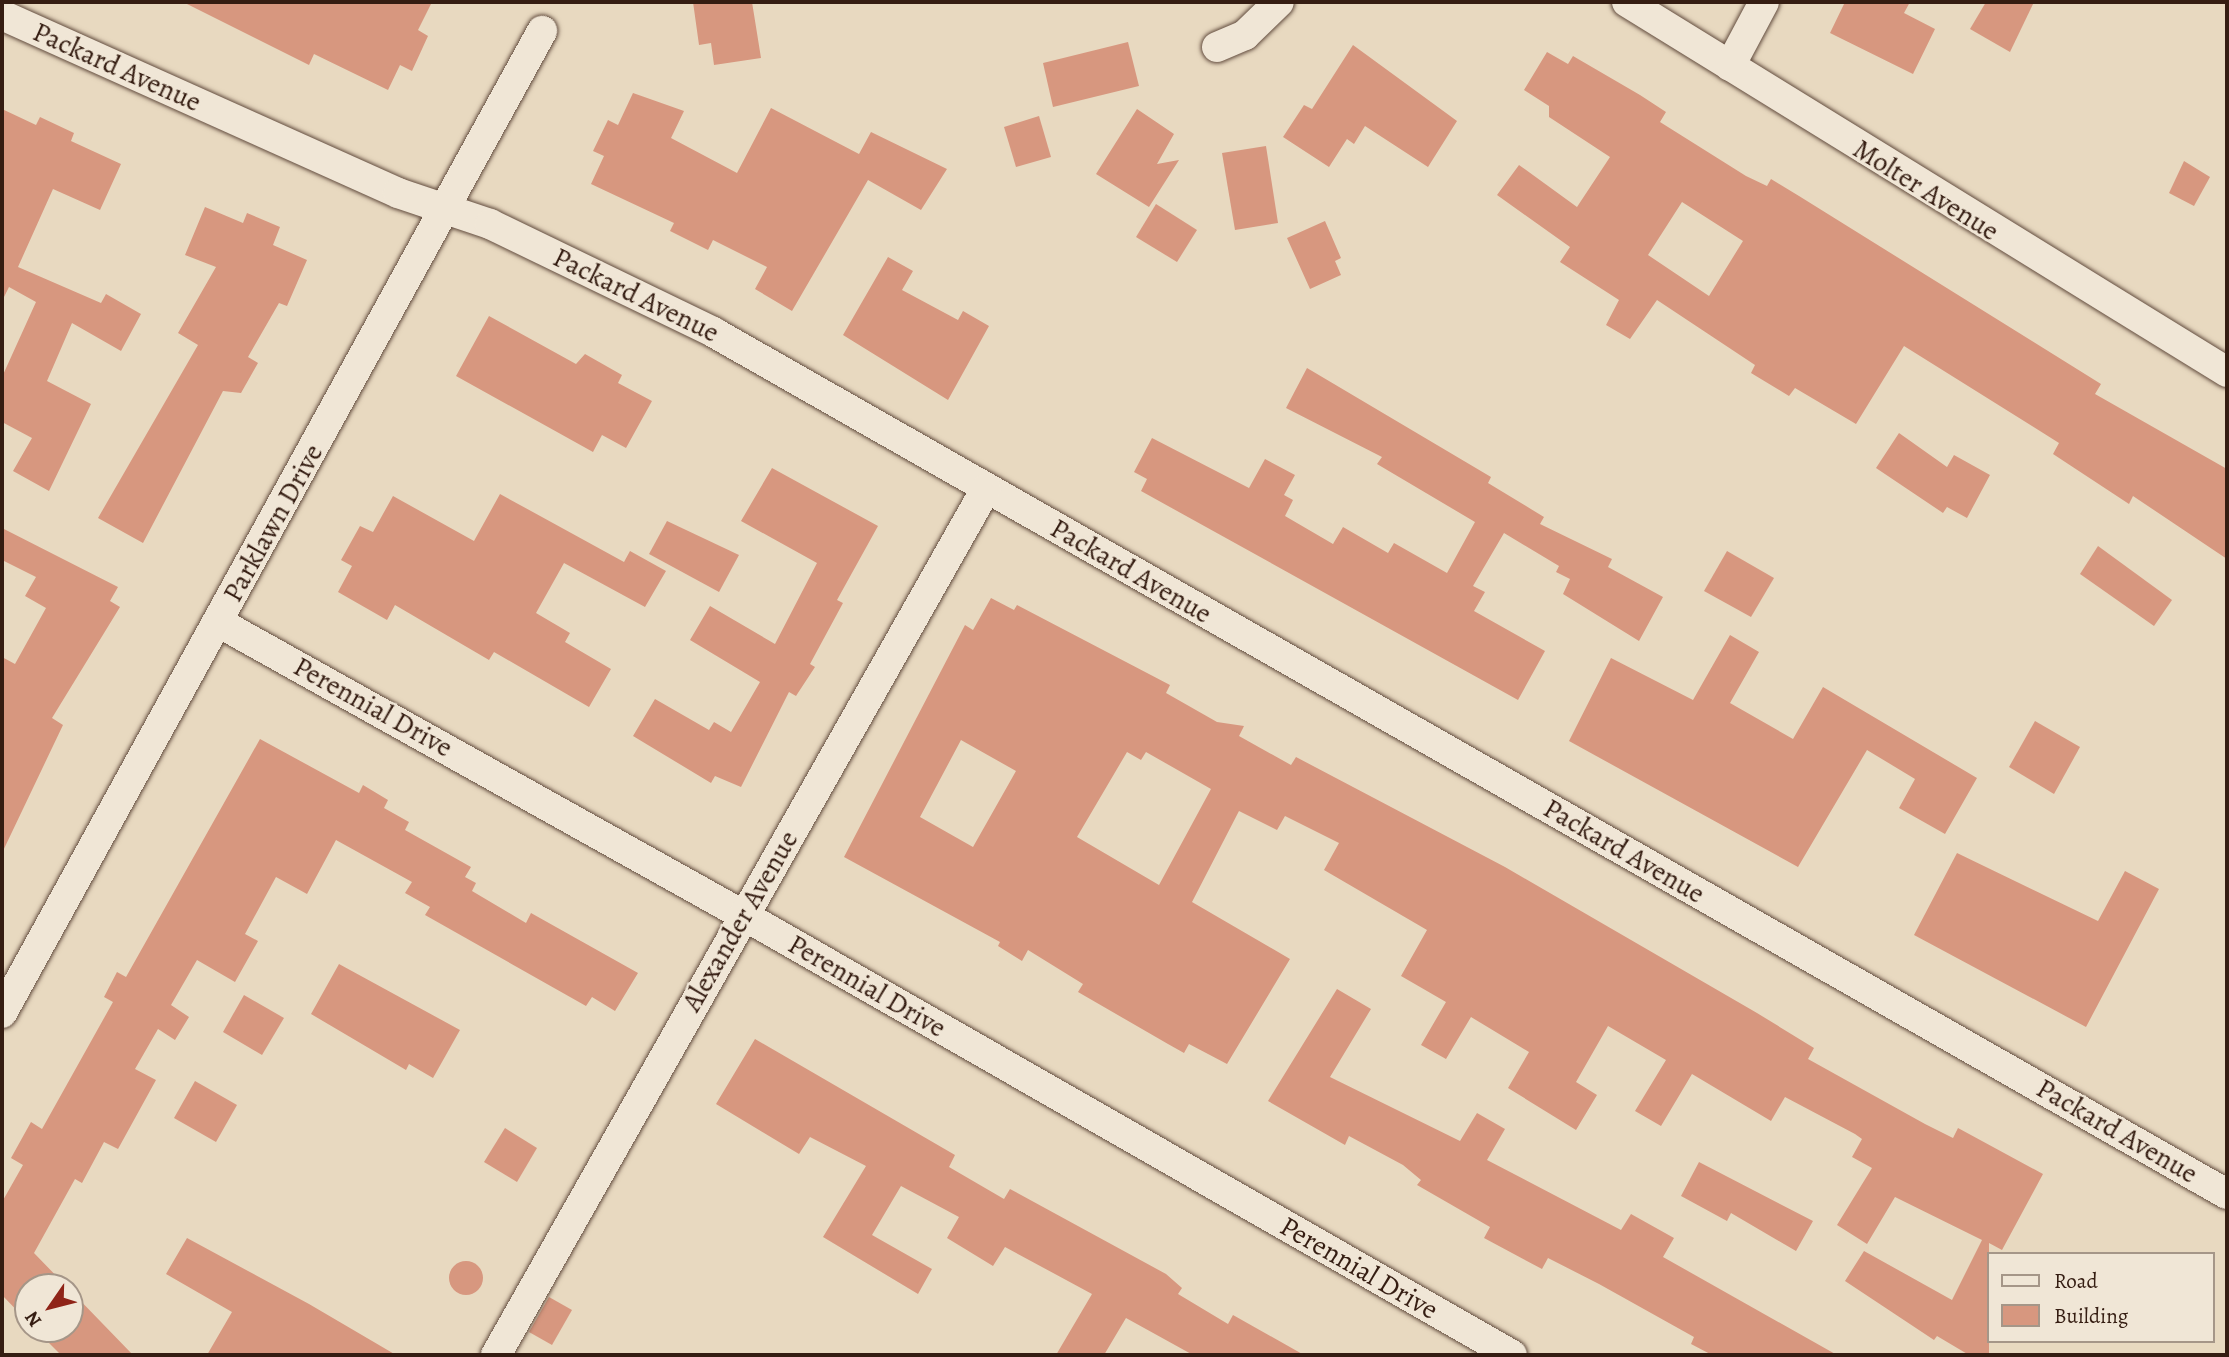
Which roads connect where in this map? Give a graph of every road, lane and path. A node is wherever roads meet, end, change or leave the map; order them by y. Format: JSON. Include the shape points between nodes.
{"nodes":[{"id":1,"x":1279,"y":2,"type":"edge"},
{"id":2,"x":1627,"y":2,"type":"edge"},
{"id":3,"x":1764,"y":2,"type":"edge"},
{"id":4,"x":2,"y":15,"type":"edge"},
{"id":5,"x":542,"y":32,"type":"dead end"},
{"id":6,"x":1217,"y":47,"type":"dead end"},
{"id":7,"x":1730,"y":66,"type":"junction"},
{"id":8,"x":445,"y":209,"type":"junction"},
{"id":9,"x":2227,"y":372,"type":"edge"},
{"id":10,"x":986,"y":489,"type":"junction"},
{"id":11,"x":218,"y":622,"type":"junction"},
{"id":12,"x":743,"y":915,"type":"junction"},
{"id":13,"x":2,"y":1013,"type":"edge"},
{"id":14,"x":2227,"y":1194,"type":"edge"},
{"id":15,"x":496,"y":1355,"type":"edge"},
{"id":16,"x":1512,"y":1355,"type":"edge"}],
"edges":[{"from":1,"to":6,"type":"street","via":[[1245,36]]},
{"from":2,"to":7,"type":"street","name":"Molter Avenue"},
{"from":3,"to":7,"type":"street"},
{"from":4,"to":8,"type":"street","name":"Packard Avenue","via":[[385,188]]},
{"from":5,"to":8,"type":"street","name":"Parklawn Drive"},
{"from":7,"to":9,"type":"street","name":"Molter Avenue"},
{"from":8,"to":10,"type":"street","name":"Packard Avenue","via":[[490,224],[713,332]]},
{"from":8,"to":11,"type":"street","name":"Parklawn Drive"},
{"from":10,"to":12,"type":"street","name":"Alexander Avenue"},
{"from":10,"to":14,"type":"street","name":"Packard Avenue"},
{"from":11,"to":12,"type":"street","name":"Perennial Drive"},
{"from":11,"to":13,"type":"street","name":"Parklawn Drive"},
{"from":12,"to":15,"type":"street","name":"Alexander Avenue"},
{"from":12,"to":16,"type":"street","name":"Perennial Drive"}]}
